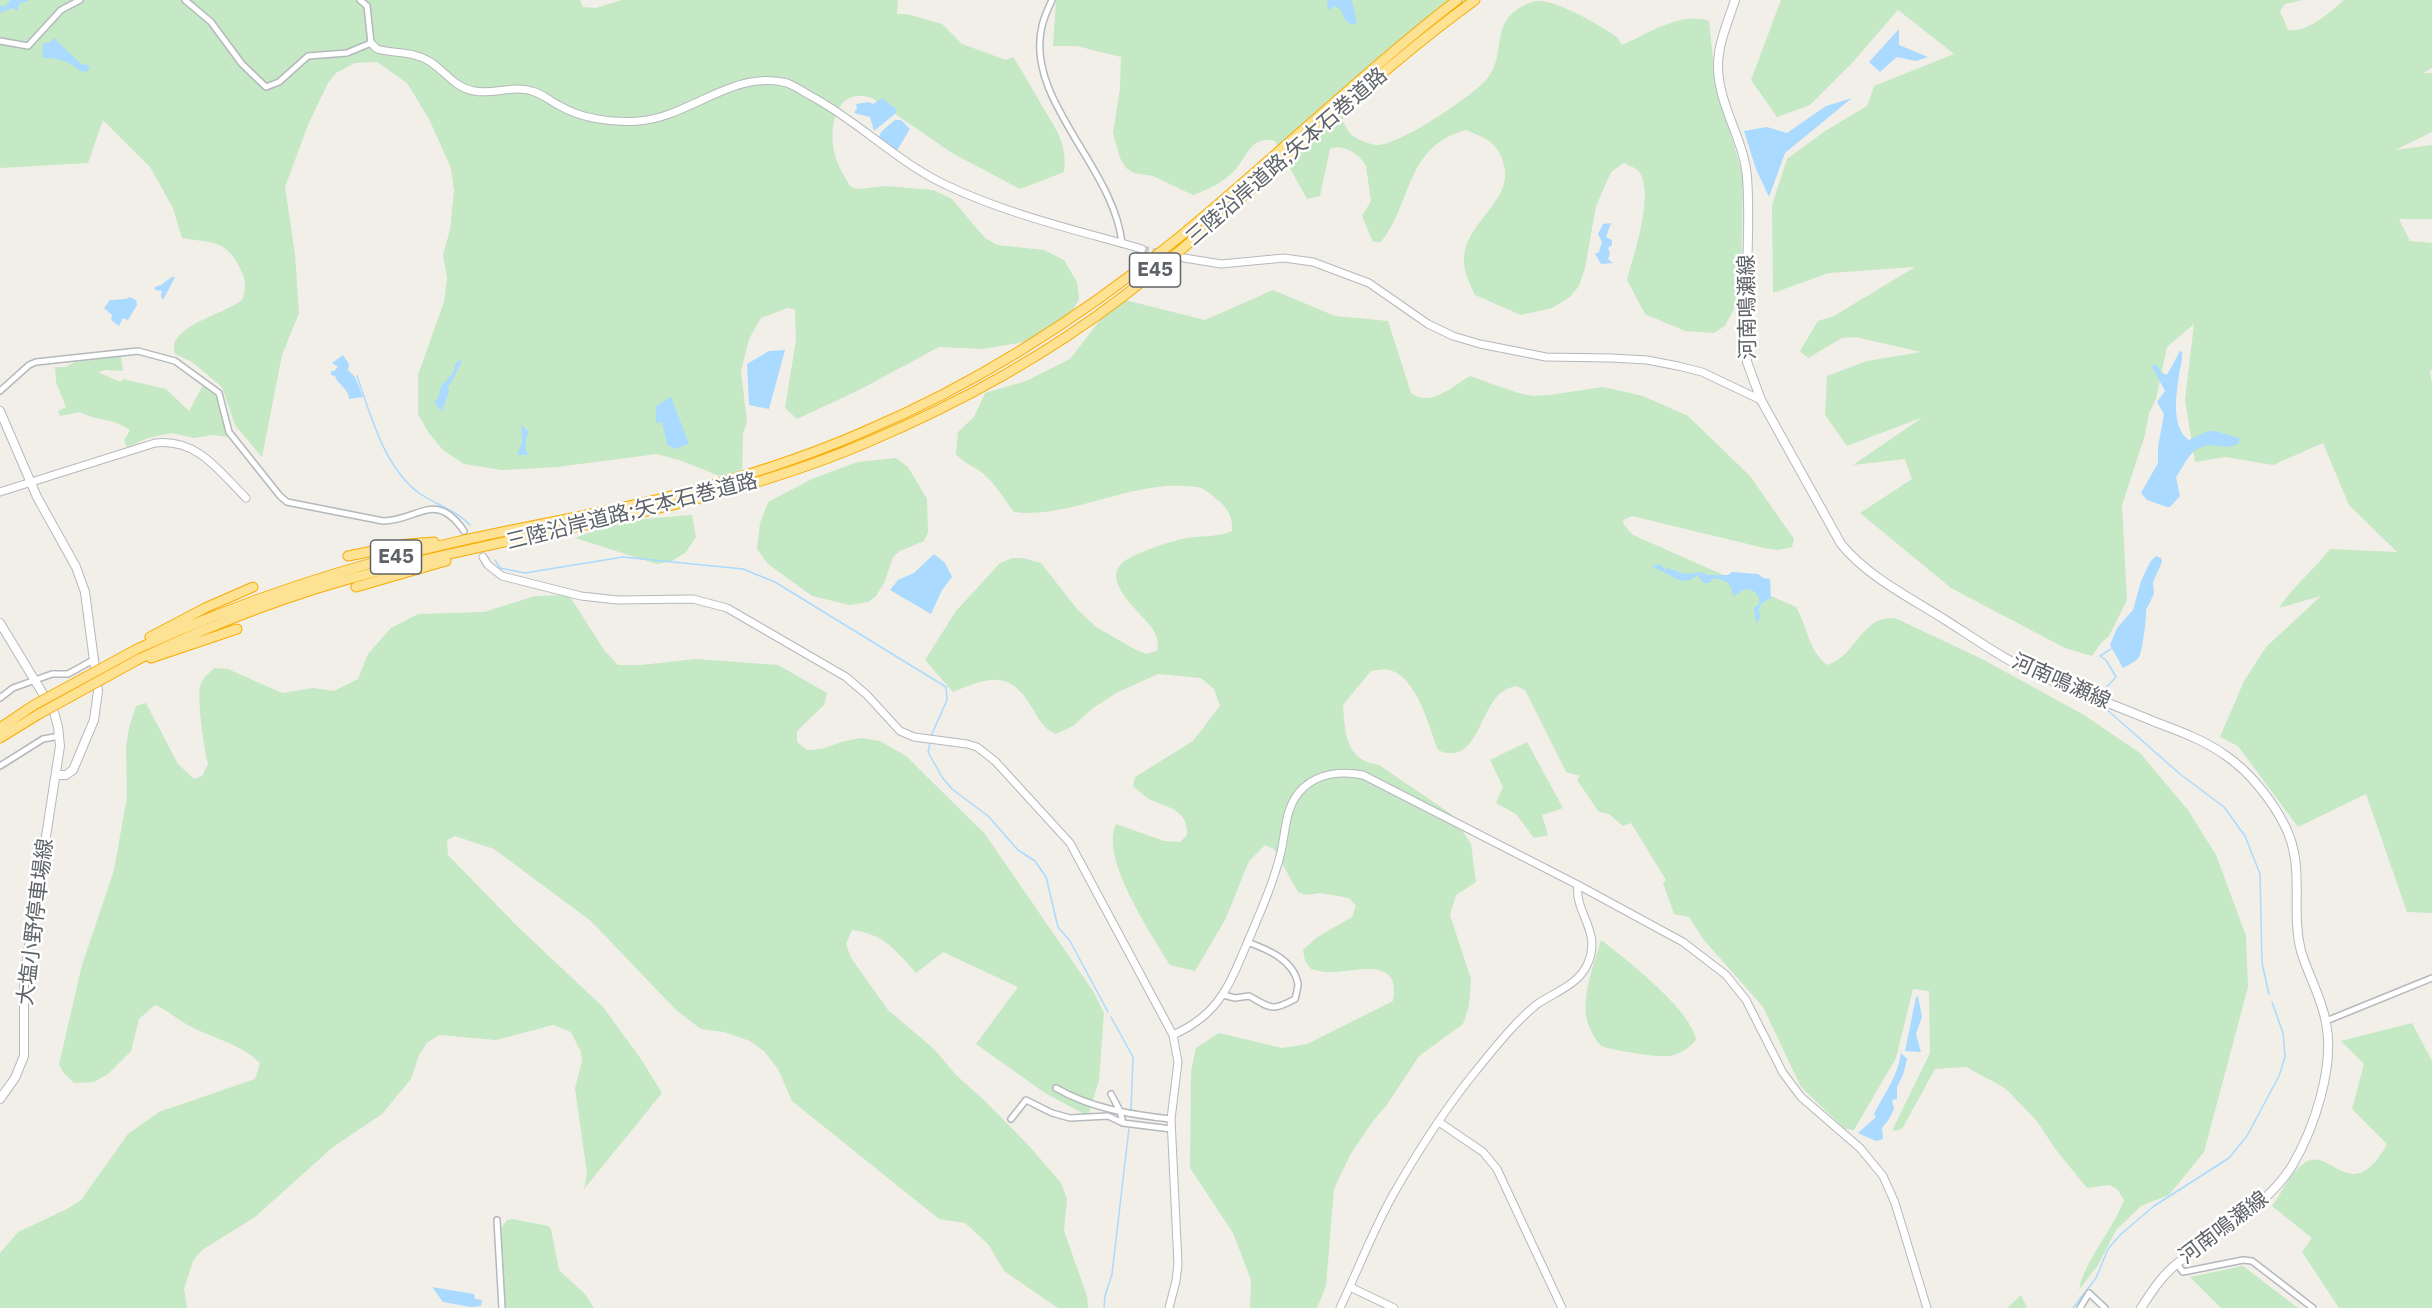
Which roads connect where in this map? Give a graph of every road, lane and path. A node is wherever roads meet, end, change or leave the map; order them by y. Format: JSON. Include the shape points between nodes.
{"nodes":[{"id":1,"x":80,"y":0,"type":"edge"},
{"id":2,"x":185,"y":0,"type":"edge"},
{"id":3,"x":360,"y":0,"type":"edge"},
{"id":4,"x":1052,"y":0,"type":"edge"},
{"id":5,"x":1457,"y":0,"type":"edge"},
{"id":6,"x":1475,"y":0,"type":"edge"},
{"id":7,"x":1735,"y":0,"type":"edge"},
{"id":8,"x":0,"y":41,"type":"edge"},
{"id":9,"x":371,"y":43,"type":"junction"},
{"id":10,"x":1122,"y":243,"type":"junction"},
{"id":11,"x":1142,"y":249,"type":"tunnel mouth"},
{"id":12,"x":1184,"y":258,"type":"tunnel mouth"},
{"id":13,"x":0,"y":391,"type":"edge"},
{"id":14,"x":1761,"y":400,"type":"junction"},
{"id":15,"x":0,"y":411,"type":"edge"},
{"id":16,"x":31,"y":482,"type":"junction"},
{"id":17,"x":0,"y":492,"type":"edge"},
{"id":18,"x":246,"y":498,"type":"dead end"},
{"id":19,"x":666,"y":503,"type":"junction"},
{"id":20,"x":547,"y":534,"type":"junction"},
{"id":21,"x":463,"y":536,"type":"junction"},
{"id":22,"x":348,"y":556,"type":"dead end"},
{"id":23,"x":483,"y":557,"type":"dead end"},
{"id":24,"x":253,"y":587,"type":"dead end"},
{"id":25,"x":356,"y":587,"type":"dead end"},
{"id":26,"x":0,"y":623,"type":"edge"},
{"id":27,"x":237,"y":629,"type":"dead end"},
{"id":28,"x":136,"y":647,"type":"junction"},
{"id":29,"x":95,"y":659,"type":"junction"},
{"id":30,"x":139,"y":659,"type":"junction"},
{"id":31,"x":36,"y":680,"type":"junction"},
{"id":32,"x":0,"y":699,"type":"edge"},
{"id":33,"x":37,"y":709,"type":"junction"},
{"id":34,"x":0,"y":728,"type":"edge"},
{"id":35,"x":60,"y":736,"type":"junction"},
{"id":36,"x":0,"y":738,"type":"edge"},
{"id":37,"x":0,"y":765,"type":"edge"},
{"id":38,"x":57,"y":775,"type":"junction"},
{"id":39,"x":1578,"y":885,"type":"junction"},
{"id":40,"x":1247,"y":942,"type":"junction"},
{"id":41,"x":2432,"y":978,"type":"edge"},
{"id":42,"x":1223,"y":995,"type":"junction"},
{"id":43,"x":2326,"y":1021,"type":"junction"},
{"id":44,"x":1173,"y":1035,"type":"junction"},
{"id":45,"x":1056,"y":1088,"type":"dead end"},
{"id":46,"x":1111,"y":1094,"type":"dead end"},
{"id":47,"x":0,"y":1099,"type":"edge"},
{"id":48,"x":1120,"y":1111,"type":"junction"},
{"id":49,"x":1011,"y":1119,"type":"dead end"},
{"id":50,"x":1171,"y":1119,"type":"junction"},
{"id":51,"x":1439,"y":1122,"type":"junction"},
{"id":52,"x":1123,"y":1123,"type":"junction"},
{"id":53,"x":1171,"y":1129,"type":"junction"},
{"id":54,"x":497,"y":1220,"type":"dead end"},
{"id":55,"x":2177,"y":1264,"type":"junction"},
{"id":56,"x":1350,"y":1287,"type":"junction"},
{"id":57,"x":502,"y":1308,"type":"edge"},
{"id":58,"x":1169,"y":1308,"type":"edge"},
{"id":59,"x":1340,"y":1308,"type":"edge"},
{"id":60,"x":1394,"y":1308,"type":"edge"},
{"id":61,"x":1562,"y":1308,"type":"edge"},
{"id":62,"x":1927,"y":1308,"type":"edge"},
{"id":63,"x":2080,"y":1308,"type":"edge"},
{"id":64,"x":2105,"y":1308,"type":"edge"},
{"id":65,"x":2141,"y":1308,"type":"edge"},
{"id":66,"x":2313,"y":1308,"type":"edge"}],
"edges":[{"from":1,"to":8,"type":"street","via":[[61,10],[28,46]]},
{"from":2,"to":9,"type":"street","via":[[211,22],[242,64],[266,87],[279,82],[308,56],[347,53]]},
{"from":3,"to":9,"type":"street","via":[[367,6]]},
{"from":4,"to":10,"type":"street","via":[[1041,27],[1041,56],[1048,88],[1110,196]]},
{"from":5,"to":19,"type":"highway","name":"三陸沿岸道路;矢本石巻道路","number":"E45","via":[[1378,63],[1177,239],[1061,326],[1014,356],[864,432]]},
{"from":6,"to":19,"type":"highway","name":"三陸沿岸道路;矢本石巻道路","number":"E45","via":[[1386,70],[1124,296],[1028,359],[869,442],[790,472]]},
{"from":7,"to":14,"type":"main road","name":"河南鳴瀬線","via":[[1722,40],[1719,75],[1747,176],[1744,338],[1747,362]]},
{"from":9,"to":10,"type":"street","via":[[377,50],[414,54],[429,61],[460,87],[490,93],[518,88],[561,108],[609,120],[639,121],[666,115],[733,87],[761,81],[787,83],[846,117],[943,184],[1045,221]]},
{"from":10,"to":11,"type":"street"},
{"from":12,"to":14,"type":"street","via":[[1221,264],[1284,258],[1313,261],[1369,283],[1428,324],[1462,339],[1546,357],[1623,358],[1678,366],[1702,372]]},
{"from":13,"to":21,"type":"street","via":[[36,362],[138,351],[175,361],[219,393],[228,432],[287,502],[383,521],[438,508],[451,516]]},
{"from":14,"to":43,"type":"main road","name":"河南鳴瀬線","via":[[1841,544],[1862,566],[2026,669],[2208,744],[2234,762],[2255,785],[2281,819],[2293,846],[2300,945]]},
{"from":15,"to":16,"type":"main road"},
{"from":16,"to":17,"type":"street"},
{"from":16,"to":18,"type":"street","via":[[155,443],[173,442],[203,455]]},
{"from":16,"to":29,"type":"main road","via":[[86,592]]},
{"from":19,"to":20,"type":"highway","name":"三陸沿岸道路;矢本石巻道路","number":"E45"},
{"from":19,"to":21,"type":"highway","name":"三陸沿岸道路;矢本石巻道路","number":"E45"},
{"from":20,"to":25,"type":"highway"},
{"from":20,"to":30,"type":"highway","name":"三陸沿岸道路;矢本石巻道路","number":"E45","via":[[339,581],[209,627]]},
{"from":21,"to":22,"type":"highway"},
{"from":21,"to":28,"type":"highway","name":"三陸沿岸道路;矢本石巻道路","number":"E45","via":[[293,586]]},
{"from":23,"to":44,"type":"street","via":[[502,576],[580,596],[617,600],[693,599],[727,608],[846,677],[900,731],[914,737],[967,744],[986,753],[1070,843]]},
{"from":24,"to":28,"type":"highway","via":[[205,608]]},
{"from":26,"to":31,"type":"main road","name":"大塩小野停車場線"},
{"from":27,"to":30,"type":"highway","via":[[158,657]]},
{"from":28,"to":33,"type":"highway","name":"三陸沿岸道路;矢本石巻道路","number":"E45","bridge":true,"via":[[68,685]]},
{"from":29,"to":31,"type":"street","via":[[68,674]]},
{"from":29,"to":38,"type":"main road","via":[[98,690],[94,720],[72,770]]},
{"from":30,"to":33,"type":"highway","name":"三陸沿岸道路;矢本石巻道路","number":"E45","bridge":true},
{"from":31,"to":32,"type":"street","via":[[13,688]]},
{"from":31,"to":35,"type":"main road","name":"大塩小野停車場線","via":[[54,712]]},
{"from":33,"to":34,"type":"highway","name":"三陸沿岸道路;矢本石巻道路","number":"E45"},
{"from":33,"to":36,"type":"highway","name":"三陸沿岸道路;矢本石巻道路","number":"E45"},
{"from":35,"to":37,"type":"street","via":[[43,739]]},
{"from":35,"to":38,"type":"main road","name":"大塩小野停車場線"},
{"from":38,"to":47,"type":"main road","name":"大塩小野停車場線","via":[[24,978],[24,1056]]},
{"from":39,"to":40,"type":"street","via":[[1363,775],[1330,774],[1303,789],[1289,809],[1272,885]]},
{"from":39,"to":51,"type":"street","via":[[1576,895],[1592,935],[1587,966],[1573,982],[1536,1006],[1518,1024],[1474,1073]]},
{"from":39,"to":62,"type":"street","via":[[1698,952],[1737,987],[1796,1091],[1860,1148],[1883,1176]]},
{"from":40,"to":42,"type":"street"},
{"from":40,"to":42,"type":"street","via":[[1273,952],[1289,968],[1298,985],[1295,999],[1276,1009],[1249,996]]},
{"from":41,"to":43,"type":"street"},
{"from":42,"to":44,"type":"street","via":[[1189,1028]]},
{"from":43,"to":55,"type":"main road","name":"河南鳴瀬線","via":[[2327,1072],[2292,1165],[2261,1202]]},
{"from":44,"to":50,"type":"street","via":[[1178,1062]]},
{"from":45,"to":48,"type":"street"},
{"from":46,"to":48,"type":"street"},
{"from":48,"to":50,"type":"street"},
{"from":48,"to":52,"type":"street"},
{"from":49,"to":52,"type":"street","via":[[1026,1100],[1070,1118],[1108,1116]]},
{"from":50,"to":53,"type":"street"},
{"from":51,"to":56,"type":"street","via":[[1394,1193]]},
{"from":51,"to":61,"type":"street","via":[[1483,1152],[1497,1170]]},
{"from":52,"to":53,"type":"street"},
{"from":53,"to":58,"type":"street","via":[[1178,1264]]},
{"from":54,"to":57,"type":"street"},
{"from":55,"to":65,"type":"main road","name":"河南鳴瀬線"},
{"from":55,"to":66,"type":"street","via":[[2183,1272],[2252,1261]]},
{"from":56,"to":59,"type":"street"},
{"from":56,"to":60,"type":"street"},
{"from":63,"to":64,"type":"street","via":[[2089,1293]]}]}
